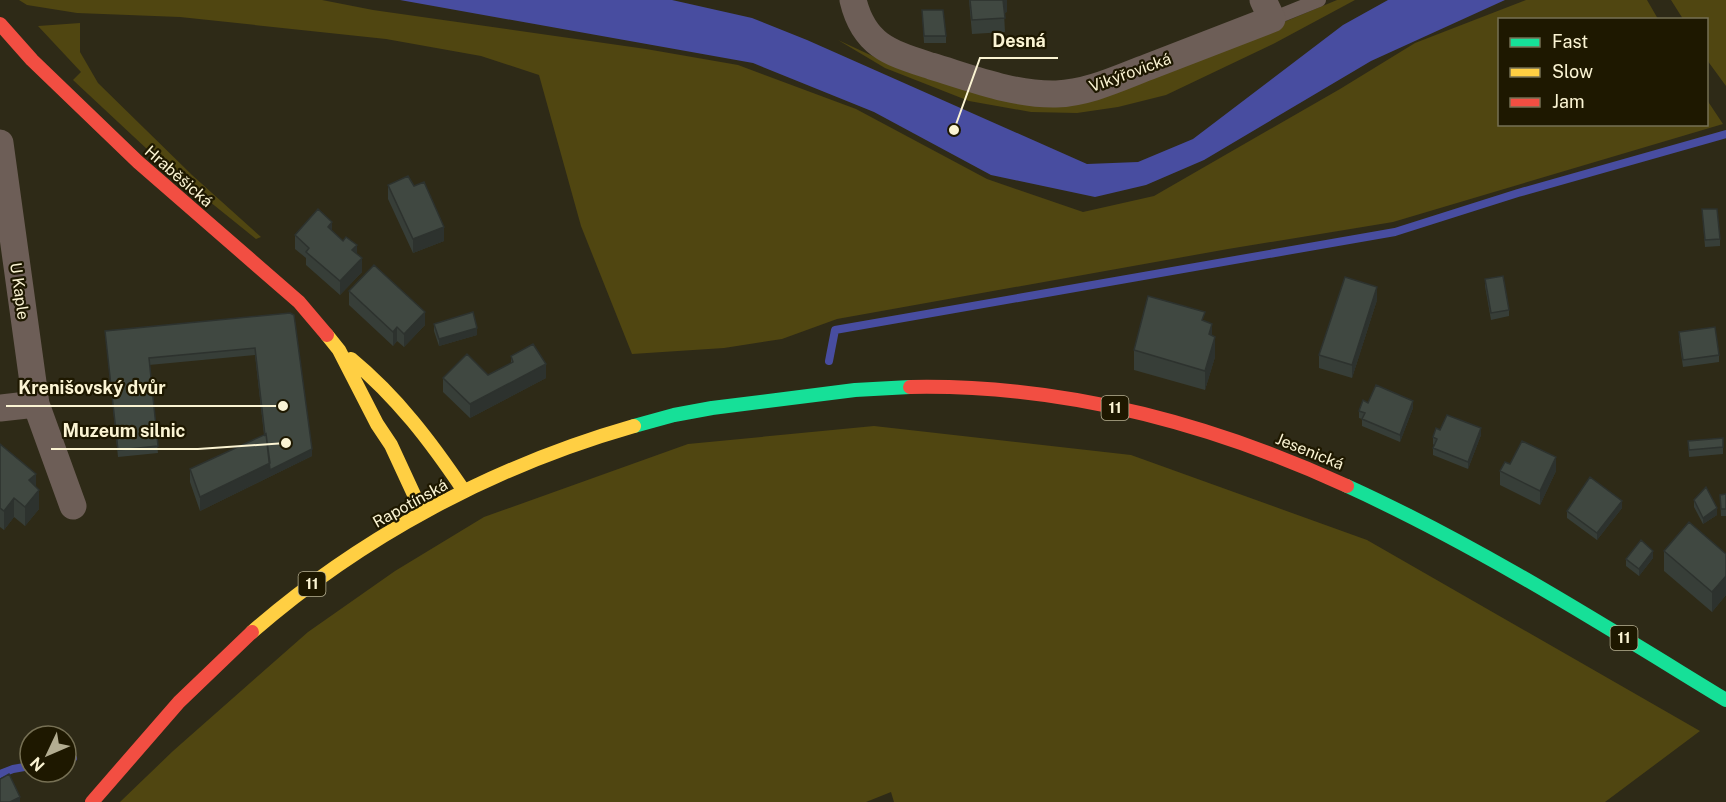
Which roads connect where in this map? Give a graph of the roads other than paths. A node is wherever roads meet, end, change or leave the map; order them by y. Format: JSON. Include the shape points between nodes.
{"nodes":[{"id":1,"x":853,"y":0,"type":"edge"},
{"id":2,"x":1319,"y":0,"type":"edge"},
{"id":3,"x":1267,"y":9,"type":"edge"},
{"id":4,"x":0,"y":24,"type":"edge"},
{"id":5,"x":0,"y":143,"type":"edge"},
{"id":6,"x":339,"y":350,"type":"junction"},
{"id":7,"x":831,"y":392,"type":"joint"},
{"id":8,"x":36,"y":404,"type":"junction"},
{"id":9,"x":0,"y":408,"type":"edge"},
{"id":10,"x":464,"y":491,"type":"junction"},
{"id":11,"x":72,"y":506,"type":"dead end"},
{"id":12,"x":422,"y":512,"type":"junction"},
{"id":13,"x":1726,"y":700,"type":"edge"},
{"id":14,"x":92,"y":802,"type":"edge"}],
"edges":[{"from":1,"to":3,"type":"street","name":"Vikýřovická","via":[[861,25],[885,49],[985,83],[1056,94],[1098,86]]},
{"from":2,"to":3,"type":"lane"},
{"from":4,"to":6,"type":"main road","name":"Hraběšická","via":[[130,154],[299,302]]},
{"from":5,"to":8,"type":"street","name":"U Kaple"},
{"from":6,"to":10,"type":"main road","name":"Hraběšická","via":[[377,378],[421,428]]},
{"from":6,"to":12,"type":"main road","name":"Hraběšická"},
{"from":7,"to":10,"type":"main road","name":"Rapotínská","number":"11","via":[[682,413],[593,439]]},
{"from":7,"to":13,"type":"main road","name":"Jesenická","number":"11","via":[[946,387],[1042,396],[1141,412],[1204,429],[1324,473],[1383,502],[1523,577]]},
{"from":8,"to":9,"type":"street"},
{"from":8,"to":11,"type":"street","name":"U Kaple"},
{"from":10,"to":12,"type":"main road","name":"Rapotínská","number":"11"},
{"from":12,"to":14,"type":"main road","name":"Rapotínská","number":"11","via":[[343,561],[256,628],[177,702]]}]}
